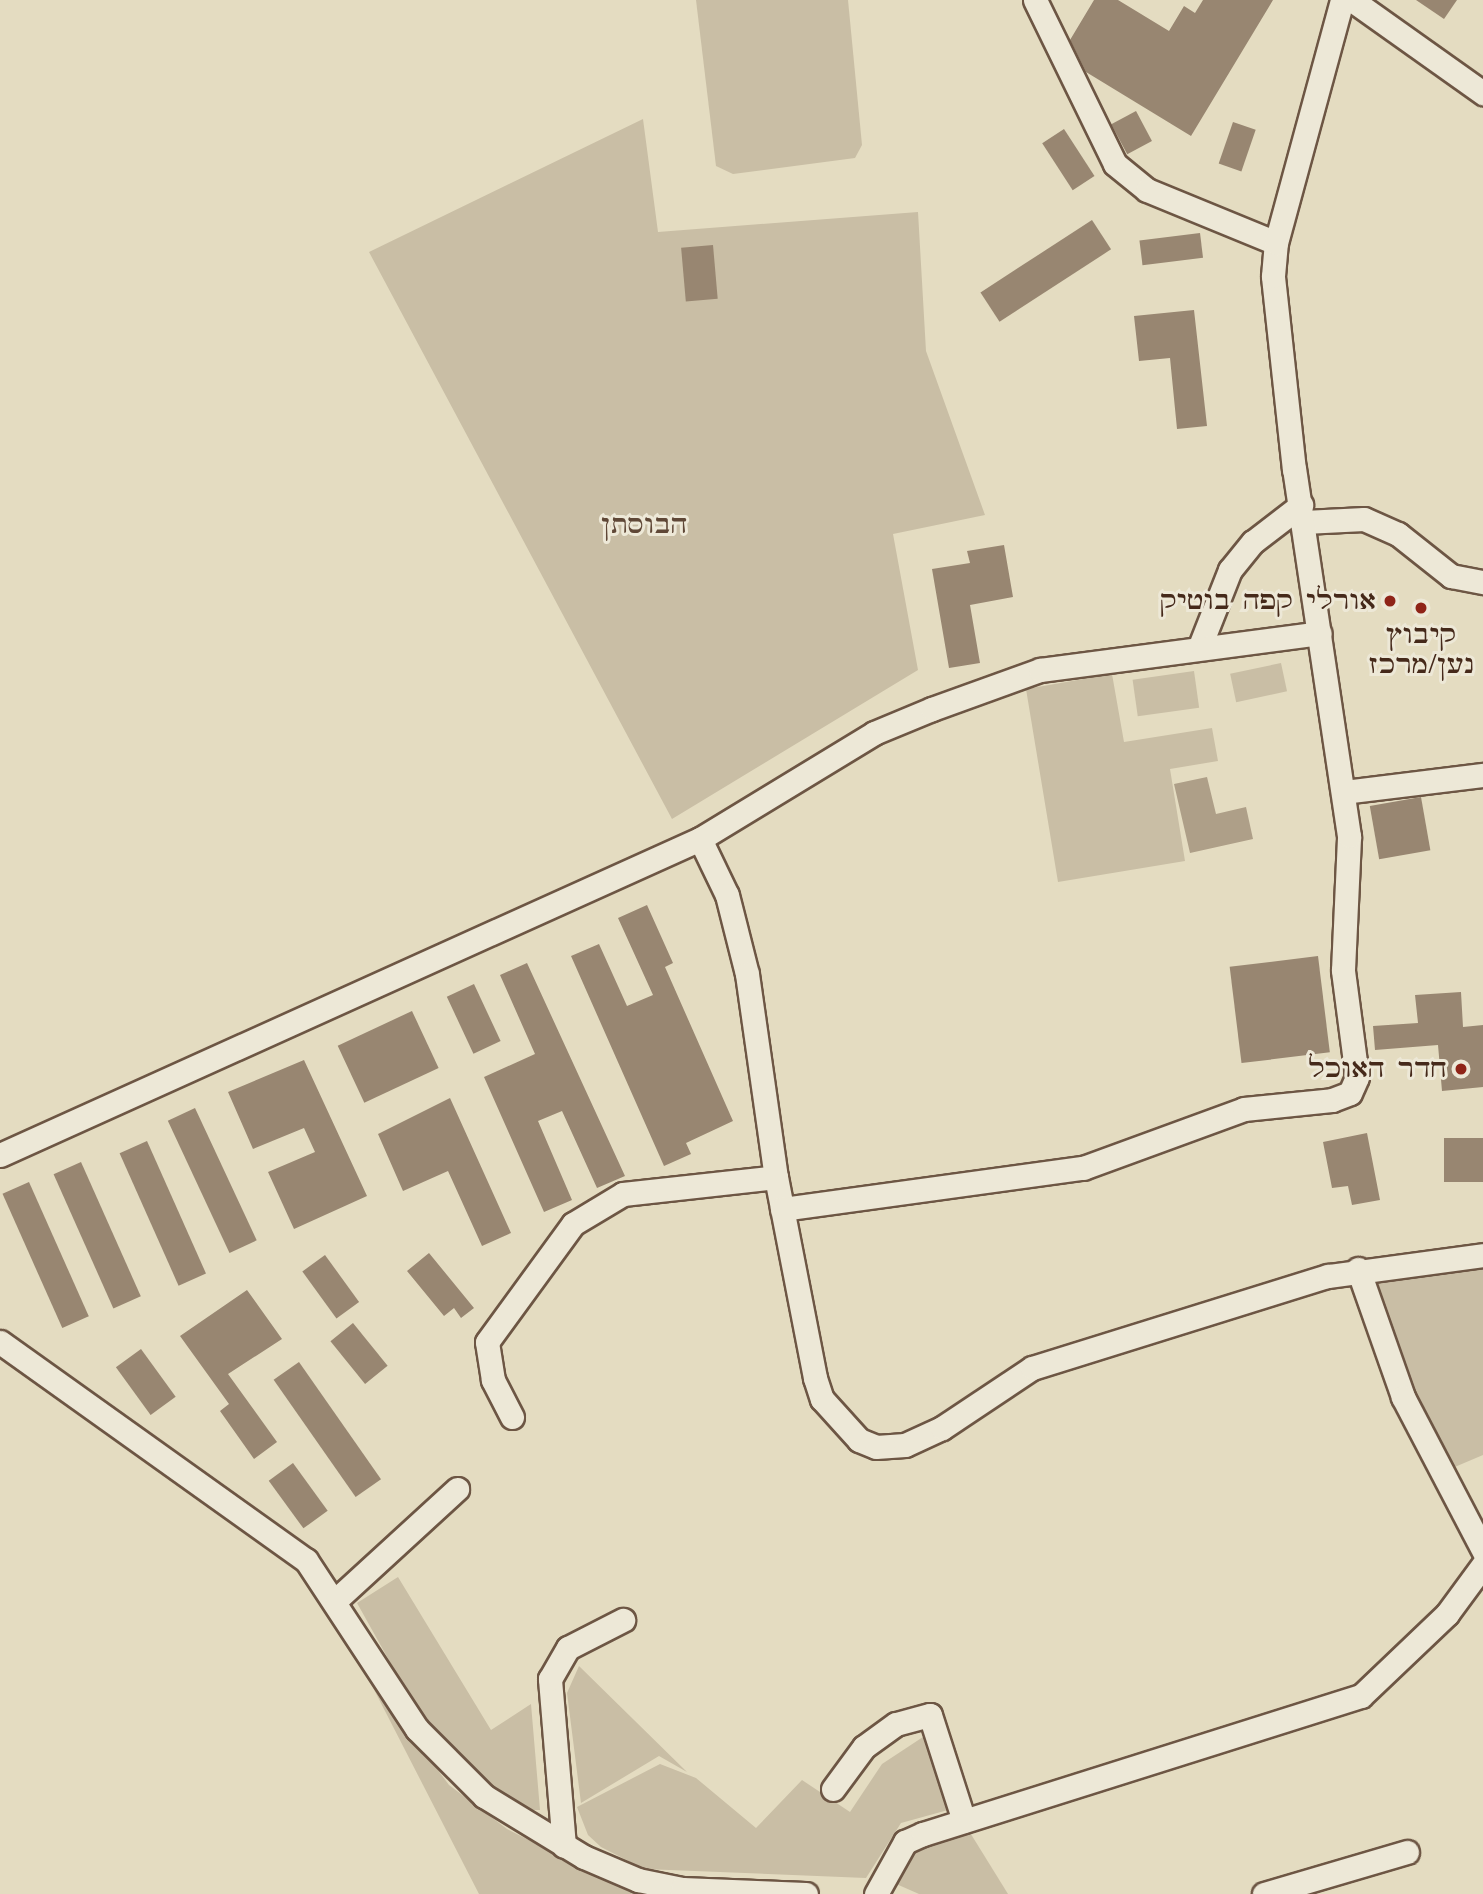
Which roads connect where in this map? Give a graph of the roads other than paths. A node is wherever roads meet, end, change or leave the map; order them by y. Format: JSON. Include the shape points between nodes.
{"nodes":[{"id":1,"x":1035,"y":0,"type":"edge"},
{"id":2,"x":1342,"y":0,"type":"edge"},
{"id":3,"x":1352,"y":0,"type":"edge"},
{"id":4,"x":1483,"y":93,"type":"edge"},
{"id":5,"x":1276,"y":243,"type":"junction"},
{"id":6,"x":1303,"y":513,"type":"junction"},
{"id":7,"x":1483,"y":582,"type":"edge"},
{"id":8,"x":1321,"y":633,"type":"junction"},
{"id":9,"x":1200,"y":646,"type":"junction"},
{"id":10,"x":1483,"y":775,"type":"edge"},
{"id":11,"x":1344,"y":792,"type":"junction"},
{"id":12,"x":700,"y":839,"type":"junction"},
{"id":13,"x":0,"y":1155,"type":"edge"},
{"id":14,"x":776,"y":1177,"type":"junction"},
{"id":15,"x":782,"y":1209,"type":"junction"},
{"id":16,"x":1483,"y":1255,"type":"edge"},
{"id":17,"x":1358,"y":1269,"type":"junction"},
{"id":18,"x":0,"y":1342,"type":"edge"},
{"id":19,"x":512,"y":1417,"type":"dead end"},
{"id":20,"x":457,"y":1489,"type":"dead end"},
{"id":21,"x":1483,"y":1550,"type":"edge"},
{"id":22,"x":1483,"y":1565,"type":"edge"},
{"id":23,"x":337,"y":1599,"type":"junction"},
{"id":24,"x":623,"y":1620,"type":"dead end"},
{"id":25,"x":833,"y":1789,"type":"dead end"},
{"id":26,"x":964,"y":1821,"type":"junction"},
{"id":27,"x":564,"y":1846,"type":"junction"},
{"id":28,"x":1407,"y":1852,"type":"dead end"},
{"id":29,"x":806,"y":1894,"type":"edge"},
{"id":30,"x":876,"y":1894,"type":"edge"},
{"id":31,"x":1264,"y":1894,"type":"edge"}],
"edges":[{"from":1,"to":5,"type":"street","via":[[1115,164],[1147,190]]},
{"from":2,"to":5,"type":"street"},
{"from":3,"to":4,"type":"street"},
{"from":5,"to":6,"type":"street","via":[[1276,311]]},
{"from":6,"to":7,"type":"street","via":[[1364,519],[1398,534],[1451,576]]},
{"from":6,"to":8,"type":"street"},
{"from":6,"to":9,"type":"street","via":[[1253,542],[1230,570]]},
{"from":8,"to":9,"type":"street"},
{"from":8,"to":11,"type":"street"},
{"from":9,"to":12,"type":"street","via":[[1040,670],[945,704],[874,733]]},
{"from":10,"to":11,"type":"street"},
{"from":11,"to":15,"type":"street","via":[[1352,873],[1343,970],[1357,1077],[1350,1093],[1244,1109],[1083,1168]]},
{"from":12,"to":13,"type":"street"},
{"from":12,"to":14,"type":"street","via":[[727,895],[747,974]]},
{"from":14,"to":15,"type":"street"},
{"from":14,"to":19,"type":"street","via":[[623,1194],[573,1224],[487,1342],[493,1380]]},
{"from":15,"to":17,"type":"street","via":[[822,1399],[859,1440],[876,1447],[905,1445],[943,1428],[1032,1368]]},
{"from":16,"to":17,"type":"street"},
{"from":17,"to":21,"type":"street","via":[[1403,1397]]},
{"from":18,"to":23,"type":"street","via":[[306,1560]]},
{"from":20,"to":23,"type":"street"},
{"from":22,"to":26,"type":"street","via":[[1447,1614],[1361,1696]]},
{"from":23,"to":27,"type":"street","via":[[418,1729],[447,1764],[484,1796]]},
{"from":24,"to":27,"type":"street","via":[[568,1648],[550,1679]]},
{"from":25,"to":26,"type":"street","via":[[864,1747],[896,1724],[930,1715]]},
{"from":26,"to":30,"type":"street","via":[[905,1842]]},
{"from":27,"to":29,"type":"street","via":[[638,1880],[682,1889]]},
{"from":28,"to":31,"type":"street"}]}
